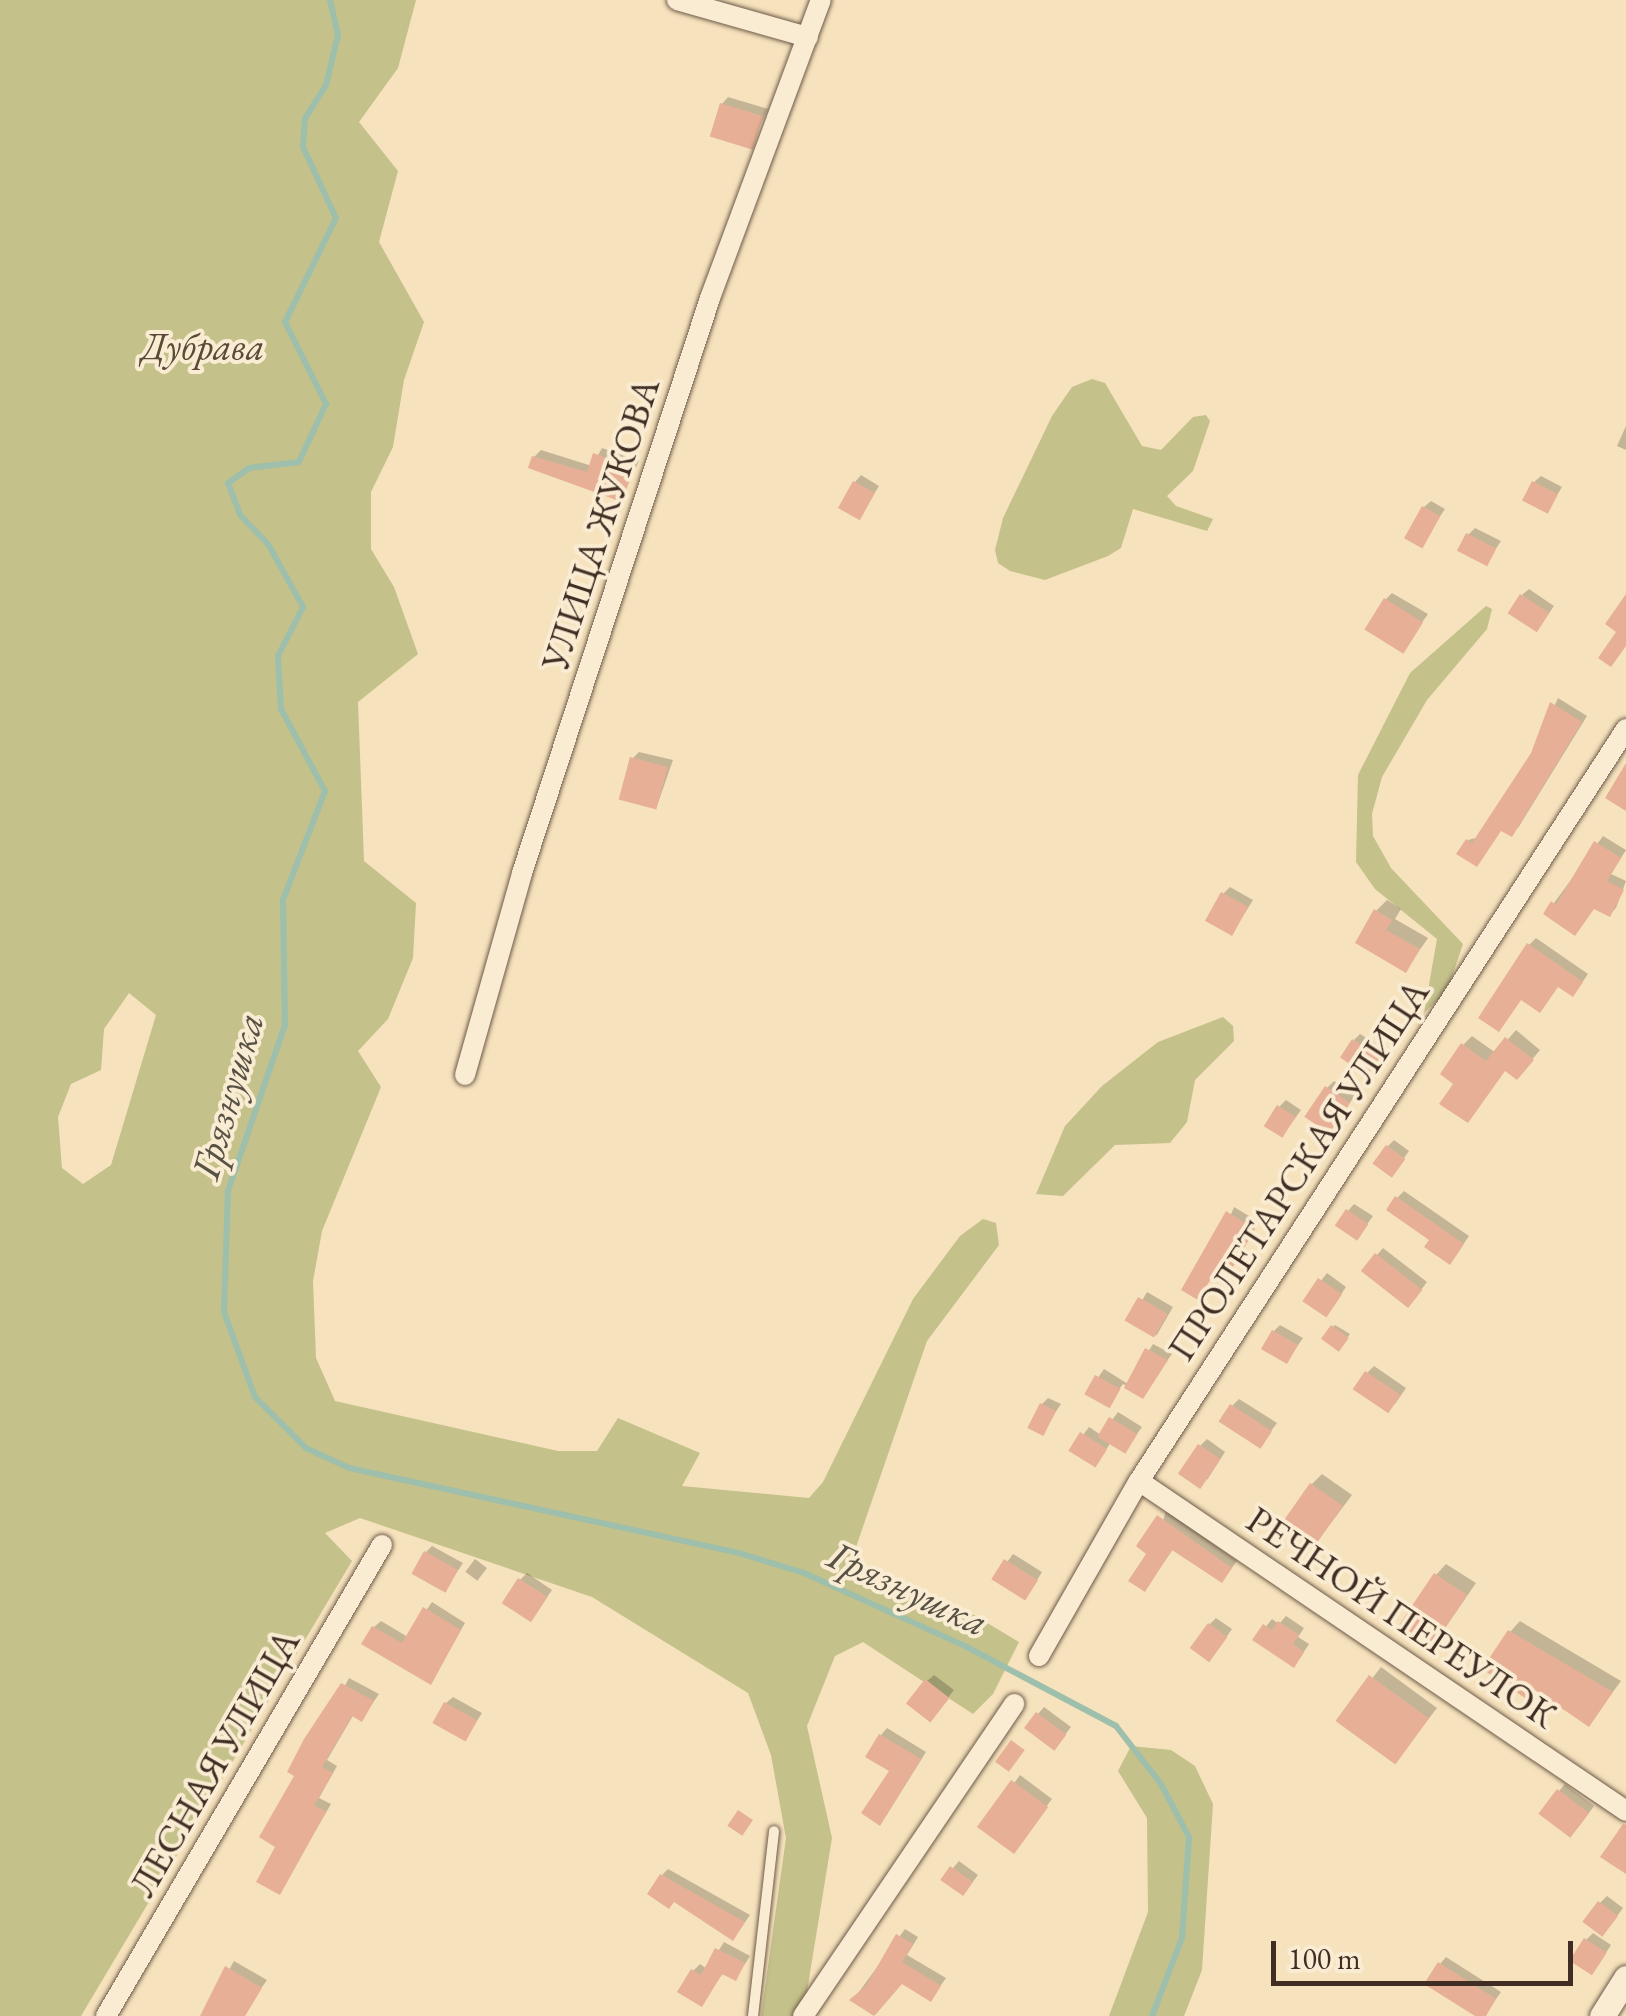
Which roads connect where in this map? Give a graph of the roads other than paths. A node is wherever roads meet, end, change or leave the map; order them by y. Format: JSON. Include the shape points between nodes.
{"nodes":[{"id":1,"x":677,"y":0,"type":"edge"},
{"id":2,"x":821,"y":0,"type":"edge"},
{"id":3,"x":808,"y":37,"type":"junction"},
{"id":4,"x":1626,"y":728,"type":"edge"},
{"id":5,"x":465,"y":1076,"type":"dead end"},
{"id":6,"x":1139,"y":1481,"type":"junction"},
{"id":7,"x":382,"y":1545,"type":"dead end"},
{"id":8,"x":1039,"y":1656,"type":"dead end"},
{"id":9,"x":1014,"y":1704,"type":"dead end"},
{"id":10,"x":1626,"y":1810,"type":"edge"},
{"id":11,"x":774,"y":1831,"type":"dead end"},
{"id":12,"x":1626,"y":1978,"type":"edge"},
{"id":13,"x":808,"y":2014,"type":"edge"},
{"id":14,"x":106,"y":2016,"type":"edge"},
{"id":15,"x":753,"y":2016,"type":"edge"},
{"id":16,"x":1602,"y":2016,"type":"edge"}],
"edges":[{"from":1,"to":3,"type":"street"},
{"from":2,"to":3,"type":"street","name":"УЛИЦА ЖУКОВА"},
{"from":3,"to":5,"type":"street","name":"УЛИЦА ЖУКОВА","via":[[704,316],[522,874]]},
{"from":4,"to":6,"type":"street","name":"ПРОЛЕТАРСКАЯ УЛИЦА"},
{"from":6,"to":8,"type":"street","name":"ПРОЛЕТАРСКАЯ УЛИЦА"},
{"from":6,"to":10,"type":"street","name":"РЕЧНОЙ ПЕРЕУЛОК"},
{"from":7,"to":14,"type":"street","name":"ЛЕСНАЯ УЛИЦА"},
{"from":9,"to":13,"type":"street"},
{"from":11,"to":15,"type":"lane"},
{"from":12,"to":16,"type":"street"}]}
